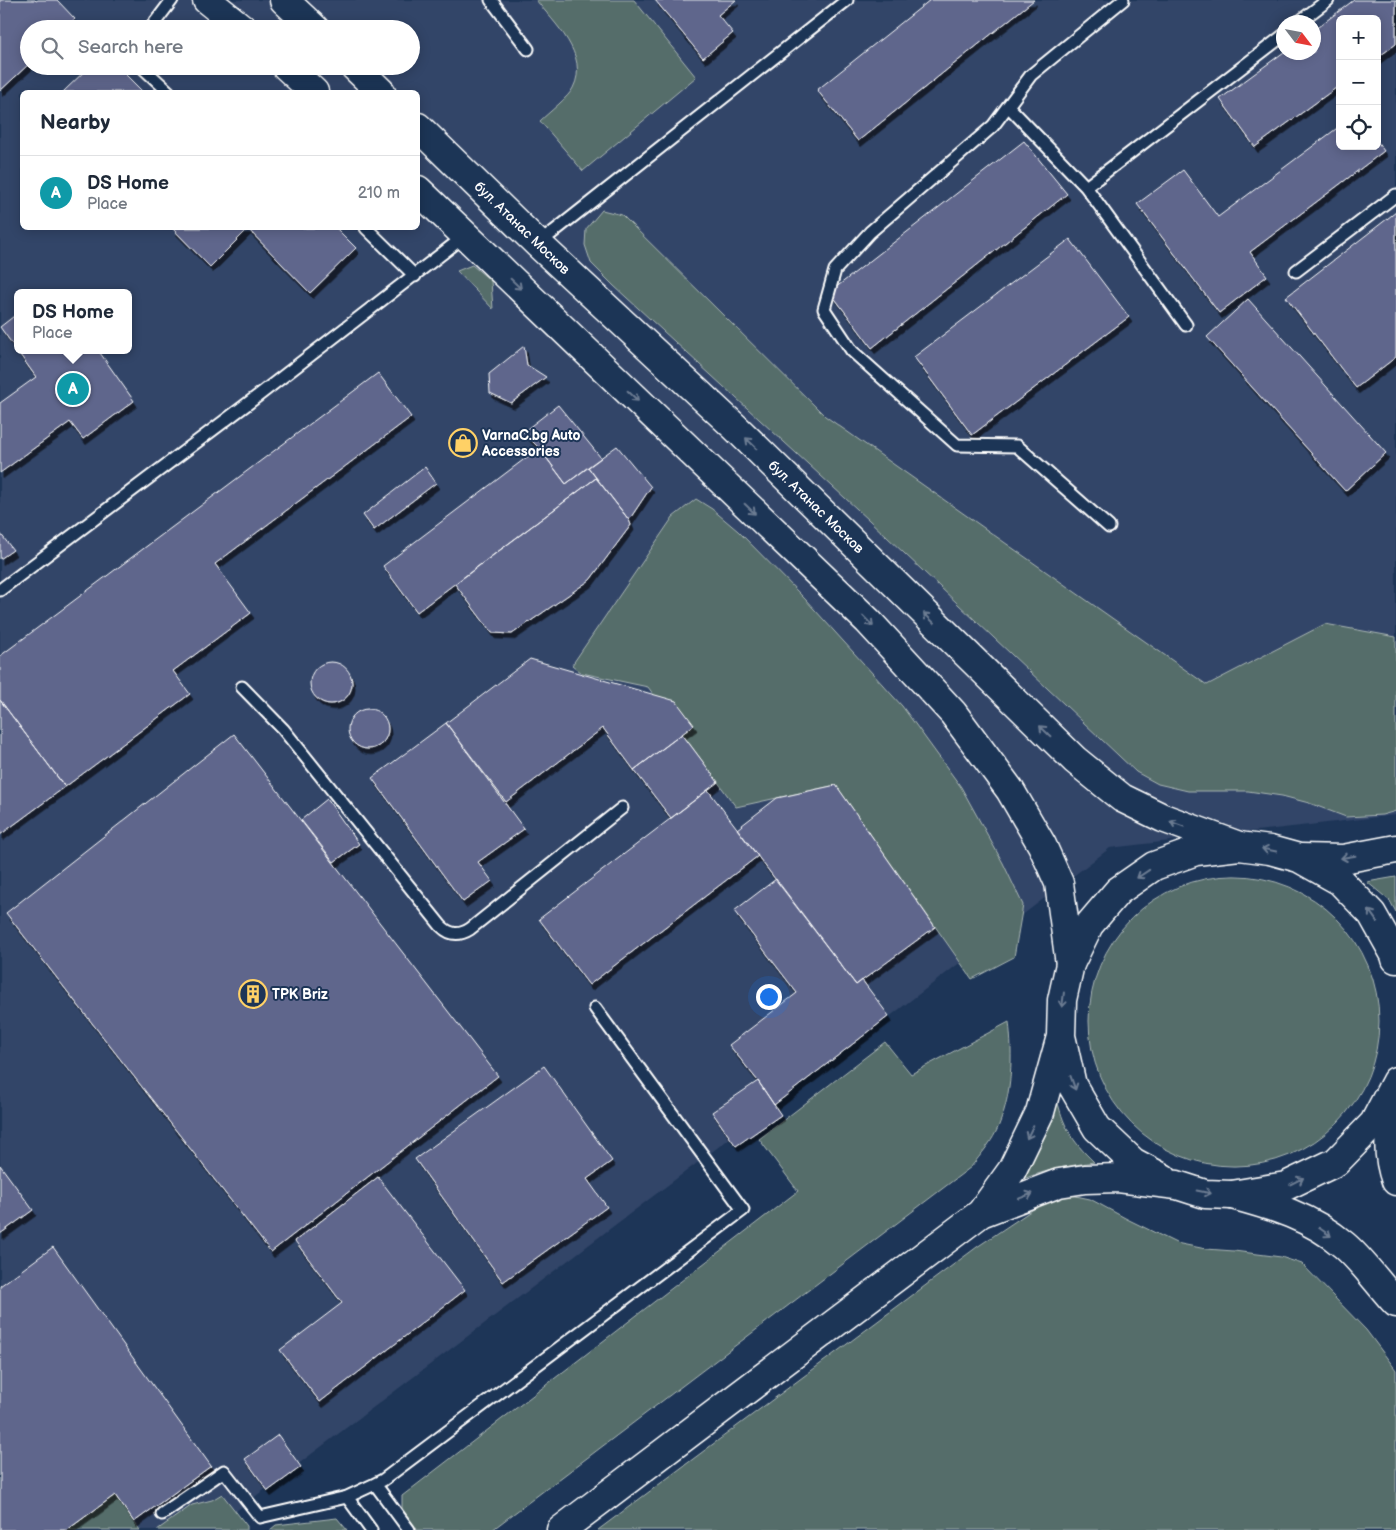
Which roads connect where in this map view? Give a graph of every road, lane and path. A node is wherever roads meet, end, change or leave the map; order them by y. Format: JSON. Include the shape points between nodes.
{"nodes":[{"id":1,"x":172,"y":0,"type":"edge"},
{"id":2,"x":207,"y":0,"type":"edge"},
{"id":3,"x":284,"y":0,"type":"edge"},
{"id":4,"x":491,"y":0,"type":"edge"},
{"id":5,"x":847,"y":0,"type":"edge"},
{"id":6,"x":1123,"y":0,"type":"edge"},
{"id":7,"x":1328,"y":0,"type":"edge"},
{"id":8,"x":1308,"y":15,"type":"edge"},
{"id":9,"x":157,"y":20,"type":"edge"},
{"id":10,"x":232,"y":20,"type":"edge"},
{"id":11,"x":305,"y":20,"type":"edge"},
{"id":12,"x":1276,"y":41,"type":"edge"},
{"id":13,"x":528,"y":49,"type":"dead end"},
{"id":14,"x":151,"y":75,"type":"edge"},
{"id":15,"x":296,"y":75,"type":"edge"},
{"id":16,"x":363,"y":75,"type":"edge"},
{"id":17,"x":167,"y":90,"type":"edge"},
{"id":18,"x":312,"y":90,"type":"edge"},
{"id":19,"x":379,"y":90,"type":"edge"},
{"id":20,"x":1008,"y":106,"type":"junction"},
{"id":21,"x":420,"y":129,"type":"edge"},
{"id":22,"x":1086,"y":187,"type":"junction"},
{"id":23,"x":420,"y":192,"type":"edge"},
{"id":24,"x":1396,"y":196,"type":"edge"},
{"id":25,"x":368,"y":230,"type":"edge"},
{"id":26,"x":466,"y":235,"type":"junction"},
{"id":27,"x":538,"y":244,"type":"junction"},
{"id":28,"x":496,"y":265,"type":"junction"},
{"id":29,"x":1296,"y":271,"type":"dead end"},
{"id":30,"x":415,"y":276,"type":"junction"},
{"id":31,"x":1186,"y":325,"type":"dead end"},
{"id":32,"x":1109,"y":527,"type":"dead end"},
{"id":33,"x":0,"y":590,"type":"edge"},
{"id":34,"x":242,"y":687,"type":"dead end"},
{"id":35,"x":622,"y":808,"type":"dead end"},
{"id":36,"x":1239,"y":846,"type":"junction"},
{"id":37,"x":1396,"y":849,"type":"edge"},
{"id":38,"x":1299,"y":858,"type":"junction"},
{"id":39,"x":1396,"y":959,"type":"edge"},
{"id":40,"x":1070,"y":964,"type":"junction"},
{"id":41,"x":594,"y":1008,"type":"dead end"},
{"id":42,"x":1061,"y":1036,"type":"junction"},
{"id":43,"x":1396,"y":1081,"type":"edge"},
{"id":44,"x":1396,"y":1095,"type":"edge"},
{"id":45,"x":1396,"y":1181,"type":"edge"},
{"id":46,"x":1177,"y":1185,"type":"junction"},
{"id":47,"x":1232,"y":1195,"type":"junction"},
{"id":48,"x":981,"y":1213,"type":"junction"},
{"id":49,"x":1396,"y":1303,"type":"edge"},
{"id":50,"x":375,"y":1484,"type":"junction"},
{"id":51,"x":347,"y":1497,"type":"junction"},
{"id":52,"x":162,"y":1514,"type":"dead end"},
{"id":53,"x":371,"y":1530,"type":"edge"},
{"id":54,"x":409,"y":1530,"type":"edge"},
{"id":55,"x":561,"y":1530,"type":"edge"}],
"edges":[{"from":1,"to":9,"type":"lane"},
{"from":2,"to":10,"type":"main road"},
{"from":3,"to":11,"type":"main road"},
{"from":4,"to":13,"type":"lane"},
{"from":5,"to":27,"type":"lane"},
{"from":6,"to":20,"type":"lane","via":[[1031,75]]},
{"from":7,"to":8,"type":"lane"},
{"from":12,"to":22,"type":"lane"},
{"from":14,"to":17,"type":"lane"},
{"from":15,"to":18,"type":"main road"},
{"from":16,"to":19,"type":"main road"},
{"from":20,"to":22,"type":"lane"},
{"from":20,"to":32,"type":"lane","via":[[993,126],[870,232],[846,257],[835,270],[824,309],[852,351],[957,444],[1016,446]]},
{"from":21,"to":27,"type":"main road","name":"бул. Атанас Москов"},
{"from":22,"to":31,"type":"lane"},
{"from":23,"to":26,"type":"main road"},
{"from":24,"to":29,"type":"lane"},
{"from":25,"to":30,"type":"lane"},
{"from":26,"to":28,"type":"main road"},
{"from":26,"to":30,"type":"lane"},
{"from":27,"to":28,"type":"main road","via":[[507,227],[494,230],[489,243]]},
{"from":36,"to":27,"type":"main road","name":"бул. Атанас Москов","one_way":true,"via":[[1163,818],[1122,798],[1075,760],[736,428]]},
{"from":28,"to":40,"type":"main road","one_way":true,"via":[[868,621],[953,713],[1010,790],[1042,845],[1059,883]]},
{"from":30,"to":33,"type":"lane"},
{"from":34,"to":35,"type":"lane","via":[[283,728],[441,926],[451,934],[470,929]]},
{"from":38,"to":36,"type":"main road","one_way":true},
{"from":36,"to":40,"type":"main road","one_way":true,"via":[[1196,851],[1154,866],[1118,891],[1089,925]]},
{"from":37,"to":38,"type":"main road","one_way":true,"via":[[1343,859]]},
{"from":39,"to":38,"type":"main road","one_way":true,"via":[[1372,914],[1340,881]]},
{"from":40,"to":42,"type":"main road","one_way":true,"via":[[1062,1000]]},
{"from":41,"to":50,"type":"lane","via":[[743,1210]]},
{"from":42,"to":46,"type":"main road","one_way":true,"via":[[1072,1085],[1097,1128],[1133,1162]]},
{"from":42,"to":48,"type":"main road","one_way":true,"via":[[1040,1112],[1012,1170]]},
{"from":47,"to":43,"type":"main road","one_way":true,"via":[[1286,1186],[1336,1162],[1374,1123]]},
{"from":44,"to":45,"type":"main road","via":[[1388,1142]]},
{"from":46,"to":47,"type":"main road","one_way":true,"via":[[1205,1194]]},
{"from":48,"to":46,"type":"main road","one_way":true,"via":[[1058,1183],[1085,1179],[1118,1178]]},
{"from":47,"to":49,"type":"main road","one_way":true,"via":[[1278,1207],[1308,1220],[1344,1246]]},
{"from":48,"to":55,"type":"main road"},
{"from":50,"to":51,"type":"lane"},
{"from":50,"to":54,"type":"lane"},
{"from":51,"to":52,"type":"lane","via":[[260,1517],[224,1471]]},
{"from":51,"to":53,"type":"lane"}]}
